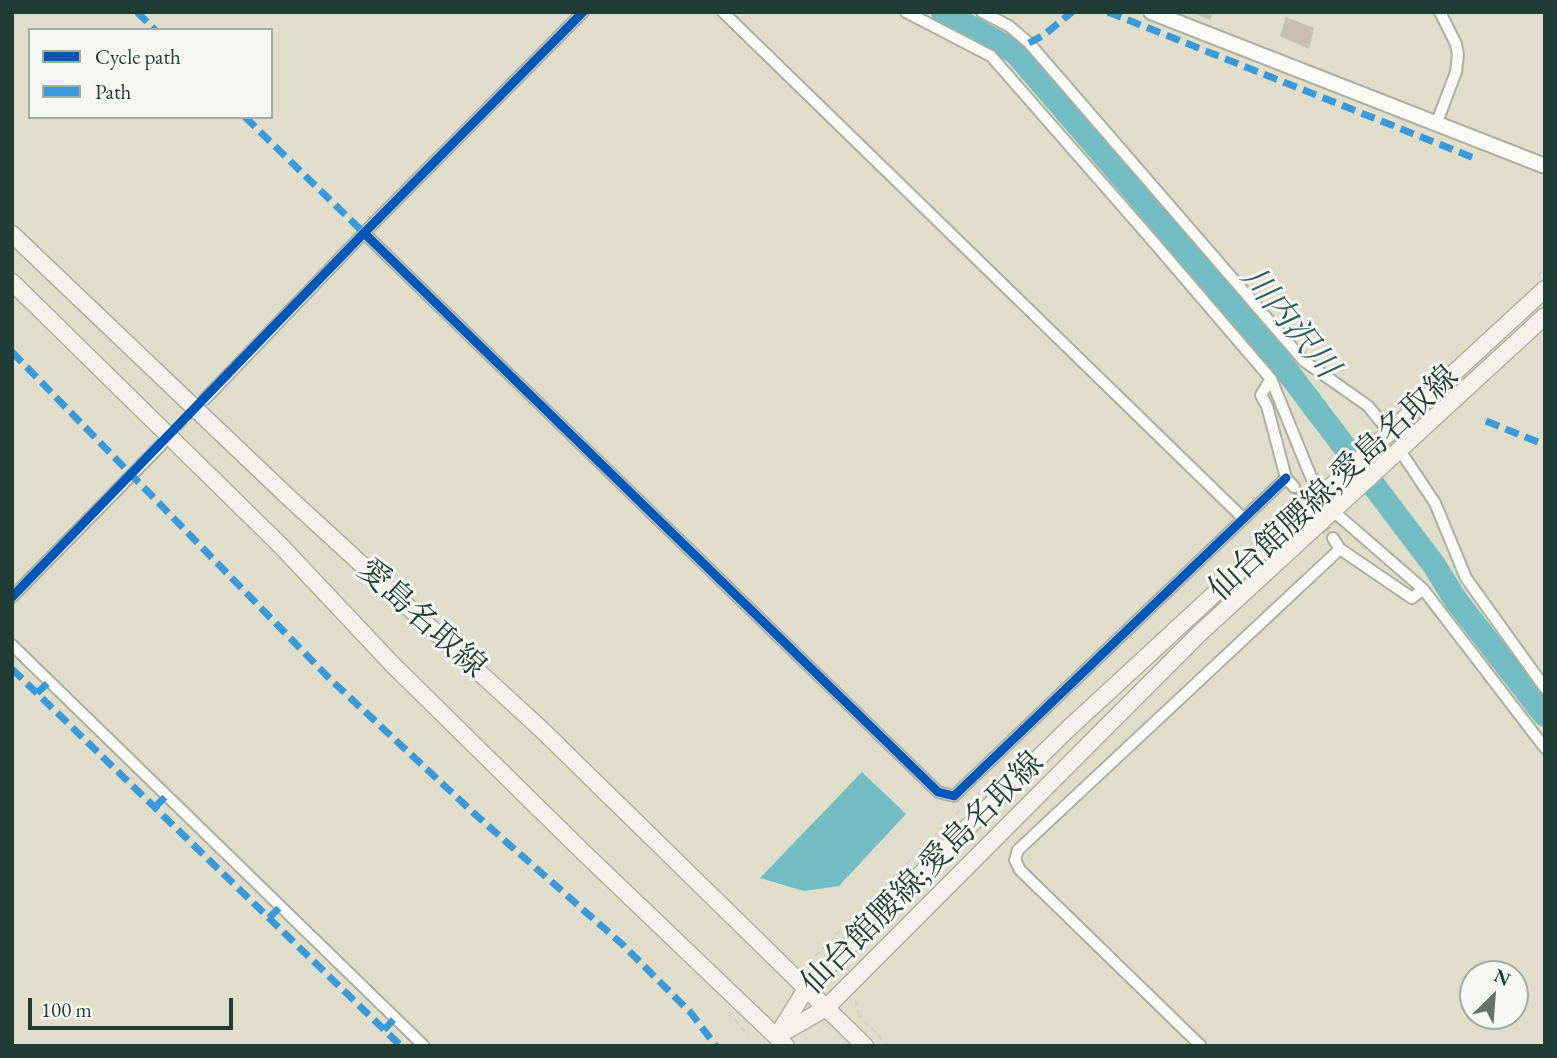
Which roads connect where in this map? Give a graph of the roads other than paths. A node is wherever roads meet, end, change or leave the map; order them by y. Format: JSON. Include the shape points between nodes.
{"nodes":[{"id":1,"x":583,"y":12,"type":"edge"},
{"id":2,"x":723,"y":12,"type":"edge"},
{"id":3,"x":906,"y":12,"type":"edge"},
{"id":4,"x":982,"y":12,"type":"edge"},
{"id":5,"x":1152,"y":12,"type":"edge"},
{"id":6,"x":1440,"y":12,"type":"edge"},
{"id":7,"x":1175,"y":17,"type":"edge"},
{"id":8,"x":1437,"y":122,"type":"junction"},
{"id":9,"x":1545,"y":166,"type":"edge"},
{"id":10,"x":364,"y":233,"type":"junction"},
{"id":11,"x":12,"y":234,"type":"edge"},
{"id":12,"x":12,"y":282,"type":"edge"},
{"id":13,"x":1545,"y":289,"type":"edge"},
{"id":14,"x":1545,"y":316,"type":"edge"},
{"id":15,"x":1271,"y":379,"type":"junction"},
{"id":16,"x":204,"y":400,"type":"tunnel mouth"},
{"id":17,"x":1384,"y":439,"type":"junction"},
{"id":18,"x":162,"y":444,"type":"tunnel mouth"},
{"id":19,"x":1394,"y":454,"type":"junction"},
{"id":20,"x":1286,"y":478,"type":"junction"},
{"id":21,"x":1330,"y":486,"type":"junction"},
{"id":22,"x":1294,"y":487,"type":"tunnel mouth"},
{"id":23,"x":1332,"y":510,"type":"junction"},
{"id":24,"x":1243,"y":518,"type":"junction"},
{"id":25,"x":1333,"y":538,"type":"tunnel mouth"},
{"id":26,"x":1340,"y":548,"type":"junction"},
{"id":27,"x":1423,"y":589,"type":"junction"},
{"id":28,"x":12,"y":597,"type":"edge"},
{"id":29,"x":12,"y":645,"type":"edge"},
{"id":30,"x":1545,"y":688,"type":"edge"},
{"id":31,"x":1545,"y":748,"type":"edge"},
{"id":32,"x":806,"y":989,"type":"junction"},
{"id":33,"x":826,"y":1008,"type":"junction"},
{"id":34,"x":777,"y":1043,"type":"edge"},
{"id":35,"x":424,"y":1046,"type":"edge"},
{"id":36,"x":865,"y":1046,"type":"edge"},
{"id":37,"x":1201,"y":1046,"type":"edge"}],
"edges":[{"from":1,"to":10,"type":"street"},
{"from":2,"to":24,"type":"street"},
{"from":3,"to":15,"type":"street","via":[[991,56]]},
{"from":4,"to":17,"type":"street","via":[[1029,43],[1304,361],[1368,406]]},
{"from":5,"to":7,"type":"street"},
{"from":6,"to":8,"type":"street","via":[[1458,55]]},
{"from":7,"to":8,"type":"street"},
{"from":8,"to":9,"type":"street"},
{"from":10,"to":16,"type":"street"},
{"from":10,"to":24,"type":"street","via":[[938,792],[954,796]]},
{"from":11,"to":32,"type":"main road","name":"愛島名取線","via":[[541,729]]},
{"from":12,"to":34,"type":"main road","name":"愛島名取線"},
{"from":13,"to":17,"type":"main road","name":"仙台館腰線;愛島名取線"},
{"from":14,"to":19,"type":"main road","name":"仙台館腰線;愛島名取線"},
{"from":15,"to":20,"type":"street","via":[[1261,395]]},
{"from":15,"to":21,"type":"street","via":[[1311,477]]},
{"from":17,"to":21,"type":"main road","name":"仙台館腰線;愛島名取線"},
{"from":18,"to":28,"type":"street"},
{"from":19,"to":23,"type":"main road","name":"仙台館腰線;愛島名取線"},
{"from":19,"to":30,"type":"street","via":[[1435,503],[1466,578]]},
{"from":20,"to":22,"type":"street"},
{"from":20,"to":24,"type":"street"},
{"from":21,"to":32,"type":"main road","name":"仙台館腰線;愛島名取線","via":[[1068,729]]},
{"from":23,"to":27,"type":"street"},
{"from":23,"to":33,"type":"main road","name":"仙台館腰線;愛島名取線","via":[[1190,642]]},
{"from":25,"to":26,"type":"street"},
{"from":26,"to":27,"type":"street","via":[[1412,598]]},
{"from":26,"to":37,"type":"street","via":[[1018,850],[1015,860],[1020,870]]},
{"from":27,"to":31,"type":"street"},
{"from":29,"to":35,"type":"street"},
{"from":32,"to":33,"type":"main road","name":"愛島名取線"},
{"from":32,"to":34,"type":"main road","name":"仙台館腰線;愛島名取線"},
{"from":33,"to":34,"type":"main road","name":"仙台館腰線;愛島名取線"},
{"from":33,"to":36,"type":"main road","name":"愛島名取線"}]}
